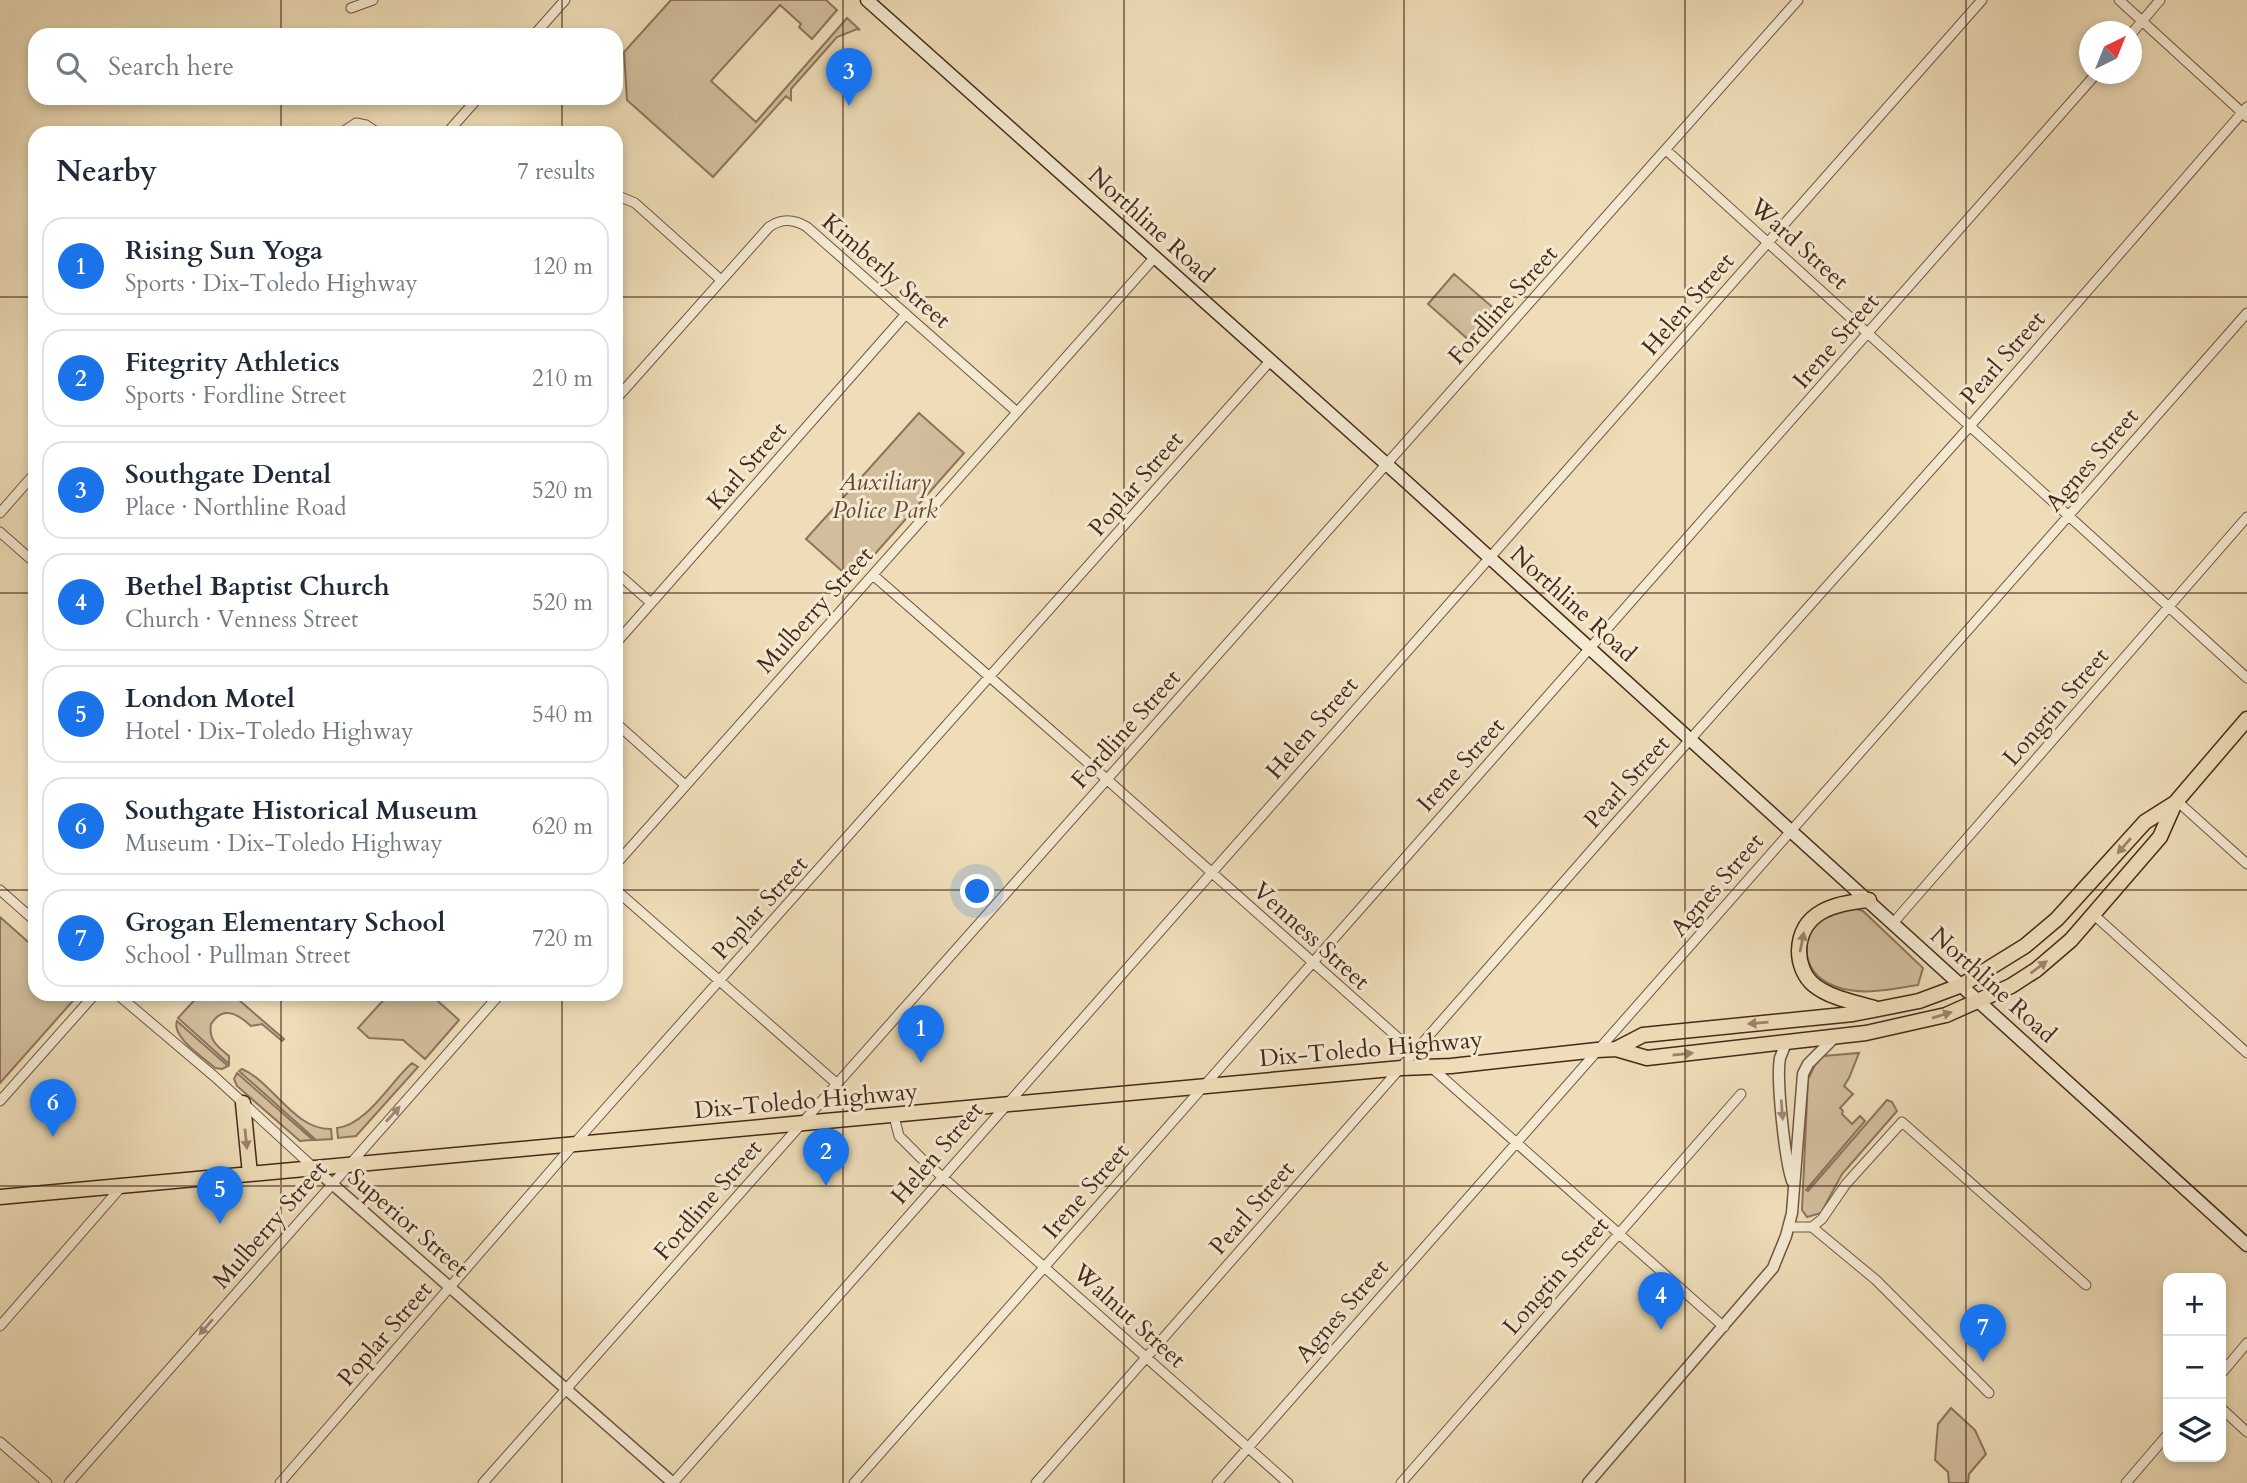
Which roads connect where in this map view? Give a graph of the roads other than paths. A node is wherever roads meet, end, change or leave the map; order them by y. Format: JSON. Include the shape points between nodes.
{"nodes":[{"id":1,"x":373,"y":0,"type":"edge"},
{"id":2,"x":565,"y":0,"type":"edge"},
{"id":3,"x":867,"y":0,"type":"edge"},
{"id":4,"x":1798,"y":0,"type":"edge"},
{"id":5,"x":1982,"y":0,"type":"edge"},
{"id":6,"x":2119,"y":0,"type":"edge"},
{"id":7,"x":2160,"y":0,"type":"edge"},
{"id":8,"x":351,"y":8,"type":"dead end"},
{"id":9,"x":2142,"y":21,"type":"junction"},
{"id":10,"x":540,"y":28,"type":"edge"},
{"id":11,"x":2087,"y":84,"type":"edge"},
{"id":12,"x":472,"y":105,"type":"edge"},
{"id":13,"x":2245,"y":112,"type":"edge"},
{"id":14,"x":351,"y":126,"type":"edge"},
{"id":15,"x":367,"y":126,"type":"edge"},
{"id":16,"x":453,"y":126,"type":"edge"},
{"id":17,"x":1666,"y":150,"type":"junction"},
{"id":18,"x":623,"y":198,"type":"edge"},
{"id":19,"x":1768,"y":242,"type":"junction"},
{"id":20,"x":1155,"y":257,"type":"junction"},
{"id":21,"x":721,"y":280,"type":"junction"},
{"id":22,"x":2247,"y":313,"type":"edge"},
{"id":23,"x":906,"y":314,"type":"junction"},
{"id":24,"x":1869,"y":333,"type":"junction"},
{"id":25,"x":1271,"y":360,"type":"junction"},
{"id":26,"x":623,"y":391,"type":"edge"},
{"id":27,"x":1017,"y":412,"type":"junction"},
{"id":28,"x":1969,"y":426,"type":"junction"},
{"id":29,"x":1387,"y":464,"type":"junction"},
{"id":30,"x":28,"y":481,"type":"edge"},
{"id":31,"x":0,"y":513,"type":"edge"},
{"id":32,"x":2068,"y":516,"type":"junction"},
{"id":33,"x":2247,"y":517,"type":"edge"},
{"id":34,"x":0,"y":532,"type":"edge"},
{"id":35,"x":1489,"y":557,"type":"junction"},
{"id":36,"x":28,"y":558,"type":"edge"},
{"id":37,"x":873,"y":575,"type":"junction"},
{"id":38,"x":623,"y":578,"type":"edge"},
{"id":39,"x":651,"y":604,"type":"junction"},
{"id":40,"x":2169,"y":607,"type":"junction"},
{"id":41,"x":623,"y":635,"type":"edge"},
{"id":42,"x":1590,"y":648,"type":"junction"},
{"id":43,"x":991,"y":677,"type":"junction"},
{"id":44,"x":2247,"y":678,"type":"edge"},
{"id":45,"x":2247,"y":719,"type":"edge"},
{"id":46,"x":623,"y":729,"type":"edge"},
{"id":47,"x":1691,"y":740,"type":"junction"},
{"id":48,"x":1107,"y":779,"type":"junction"},
{"id":49,"x":685,"y":785,"type":"junction"},
{"id":50,"x":2176,"y":802,"type":"junction"},
{"id":51,"x":1791,"y":831,"type":"junction"},
{"id":52,"x":623,"y":856,"type":"edge"},
{"id":53,"x":2247,"y":864,"type":"edge"},
{"id":54,"x":1212,"y":873,"type":"junction"},
{"id":55,"x":0,"y":890,"type":"edge"},
{"id":56,"x":623,"y":896,"type":"edge"},
{"id":57,"x":1869,"y":900,"type":"junction"},
{"id":58,"x":2094,"y":914,"type":"junction"},
{"id":59,"x":28,"y":915,"type":"edge"},
{"id":60,"x":1894,"y":922,"type":"junction"},
{"id":61,"x":1312,"y":962,"type":"junction"},
{"id":62,"x":721,"y":981,"type":"junction"},
{"id":63,"x":1962,"y":985,"type":"junction"},
{"id":64,"x":89,"y":1001,"type":"edge"},
{"id":65,"x":125,"y":1001,"type":"edge"},
{"id":66,"x":494,"y":1001,"type":"edge"},
{"id":67,"x":1981,"y":1001,"type":"junction"},
{"id":68,"x":1878,"y":1010,"type":"junction"},
{"id":69,"x":1853,"y":1014,"type":"junction"},
{"id":70,"x":1835,"y":1037,"type":"junction"},
{"id":71,"x":1786,"y":1043,"type":"junction"},
{"id":72,"x":1616,"y":1049,"type":"junction"},
{"id":73,"x":1598,"y":1050,"type":"junction"},
{"id":74,"x":1415,"y":1054,"type":"junction"},
{"id":75,"x":2247,"y":1054,"type":"edge"},
{"id":76,"x":1429,"y":1067,"type":"junction"},
{"id":77,"x":1402,"y":1068,"type":"junction"},
{"id":78,"x":836,"y":1083,"type":"junction"},
{"id":79,"x":1202,"y":1087,"type":"junction"},
{"id":80,"x":1741,"y":1094,"type":"dead end"},
{"id":81,"x":0,"y":1101,"type":"edge"},
{"id":82,"x":243,"y":1103,"type":"junction"},
{"id":83,"x":1005,"y":1105,"type":"junction"},
{"id":84,"x":894,"y":1116,"type":"junction"},
{"id":85,"x":800,"y":1124,"type":"junction"},
{"id":86,"x":1515,"y":1142,"type":"junction"},
{"id":87,"x":575,"y":1144,"type":"junction"},
{"id":88,"x":348,"y":1165,"type":"junction"},
{"id":89,"x":314,"y":1168,"type":"junction"},
{"id":90,"x":250,"y":1174,"type":"junction"},
{"id":91,"x":943,"y":1178,"type":"junction"},
{"id":92,"x":1793,"y":1183,"type":"junction"},
{"id":93,"x":331,"y":1184,"type":"junction"},
{"id":94,"x":122,"y":1186,"type":"junction"},
{"id":95,"x":0,"y":1197,"type":"edge"},
{"id":96,"x":1788,"y":1227,"type":"junction"},
{"id":97,"x":1812,"y":1227,"type":"junction"},
{"id":98,"x":1619,"y":1233,"type":"junction"},
{"id":99,"x":2247,"y":1245,"type":"edge"},
{"id":100,"x":1045,"y":1267,"type":"junction"},
{"id":101,"x":2085,"y":1285,"type":"dead end"},
{"id":102,"x":451,"y":1287,"type":"junction"},
{"id":103,"x":0,"y":1326,"type":"edge"},
{"id":104,"x":1724,"y":1327,"type":"junction"},
{"id":105,"x":2247,"y":1343,"type":"edge"},
{"id":106,"x":1147,"y":1357,"type":"junction"},
{"id":107,"x":2226,"y":1368,"type":"edge"},
{"id":108,"x":566,"y":1388,"type":"junction"},
{"id":109,"x":1989,"y":1393,"type":"dead end"},
{"id":110,"x":2226,"y":1413,"type":"edge"},
{"id":111,"x":2247,"y":1432,"type":"edge"},
{"id":112,"x":2163,"y":1440,"type":"edge"},
{"id":113,"x":0,"y":1442,"type":"edge"},
{"id":114,"x":1248,"y":1447,"type":"junction"},
{"id":115,"x":47,"y":1483,"type":"edge"},
{"id":116,"x":69,"y":1483,"type":"edge"},
{"id":117,"x":280,"y":1483,"type":"edge"},
{"id":118,"x":483,"y":1483,"type":"edge"},
{"id":119,"x":673,"y":1483,"type":"edge"},
{"id":120,"x":854,"y":1483,"type":"edge"},
{"id":121,"x":1036,"y":1483,"type":"edge"},
{"id":122,"x":1217,"y":1483,"type":"edge"},
{"id":123,"x":1288,"y":1483,"type":"edge"},
{"id":124,"x":1401,"y":1483,"type":"edge"},
{"id":125,"x":1588,"y":1483,"type":"edge"},
{"id":126,"x":2126,"y":1483,"type":"edge"}],
"edges":[{"from":1,"to":8,"type":"street"},
{"from":2,"to":10,"type":"street"},
{"from":3,"to":20,"type":"main road","name":"Northline Road"},
{"from":4,"to":17,"type":"street","name":"Fordline Street"},
{"from":5,"to":19,"type":"street","name":"Helen Street"},
{"from":6,"to":9,"type":"street"},
{"from":7,"to":9,"type":"street"},
{"from":9,"to":13,"type":"street"},
{"from":11,"to":24,"type":"street","name":"Irene Street"},
{"from":12,"to":16,"type":"street"},
{"from":13,"to":28,"type":"street","name":"Pearl Street"},
{"from":14,"to":15,"type":"street","via":[[356,122]]},
{"from":17,"to":19,"type":"street","name":"Ward Street"},
{"from":17,"to":29,"type":"street","name":"Fordline Street"},
{"from":18,"to":21,"type":"street","via":[[635,203]]},
{"from":19,"to":24,"type":"street","name":"Ward Street"},
{"from":19,"to":35,"type":"street","name":"Helen Street"},
{"from":20,"to":25,"type":"main road","name":"Northline Road"},
{"from":20,"to":27,"type":"street","name":"Mulberry Street"},
{"from":21,"to":23,"type":"street","name":"Kimberly Street","via":[[769,227],[794,220]]},
{"from":21,"to":26,"type":"street","name":"Kimberly Street"},
{"from":22,"to":32,"type":"street","name":"Agnes Street"},
{"from":23,"to":27,"type":"street","name":"Kimberly Street"},
{"from":23,"to":39,"type":"street","name":"Karl Street"},
{"from":24,"to":28,"type":"street","name":"Ward Street"},
{"from":24,"to":42,"type":"street","name":"Irene Street"},
{"from":25,"to":29,"type":"main road","name":"Northline Road"},
{"from":25,"to":43,"type":"street","name":"Poplar Street"},
{"from":27,"to":37,"type":"street","name":"Mulberry Street"},
{"from":28,"to":32,"type":"street","name":"Ward Street"},
{"from":28,"to":47,"type":"street","name":"Pearl Street"},
{"from":29,"to":35,"type":"main road","name":"Northline Road"},
{"from":29,"to":48,"type":"street","name":"Fordline Street"},
{"from":30,"to":31,"type":"street"},
{"from":32,"to":40,"type":"street","name":"Ward Street"},
{"from":32,"to":51,"type":"street","name":"Agnes Street"},
{"from":33,"to":40,"type":"street","name":"Longtin Street"},
{"from":34,"to":36,"type":"street"},
{"from":35,"to":42,"type":"main road","name":"Northline Road"},
{"from":35,"to":54,"type":"street","name":"Helen Street"},
{"from":37,"to":43,"type":"street","name":"Venness Street"},
{"from":37,"to":49,"type":"street","name":"Mulberry Street"},
{"from":38,"to":39,"type":"street"},
{"from":39,"to":41,"type":"street","name":"Karl Street"},
{"from":40,"to":44,"type":"street","name":"Ward Street"},
{"from":40,"to":60,"type":"street","name":"Longtin Street"},
{"from":42,"to":47,"type":"main road","name":"Northline Road"},
{"from":42,"to":61,"type":"street","name":"Irene Street"},
{"from":43,"to":48,"type":"street","name":"Venness Street"},
{"from":43,"to":62,"type":"street","name":"Poplar Street"},
{"from":45,"to":50,"type":"main road","name":"Dix-Toledo Highway"},
{"from":46,"to":49,"type":"street"},
{"from":47,"to":51,"type":"main road","name":"Northline Road"},
{"from":47,"to":74,"type":"street","name":"Pearl Street"},
{"from":48,"to":54,"type":"street","name":"Venness Street"},
{"from":48,"to":78,"type":"street","name":"Fordline Street"},
{"from":49,"to":52,"type":"street","name":"Mulberry Street"},
{"from":50,"to":53,"type":"street"},
{"from":50,"to":58,"type":"main road","name":"Dix-Toledo Highway","via":[[2160,837]]},
{"from":50,"to":63,"type":"main road","name":"Dix-Toledo Highway","one_way":true,"via":[[2145,822],[2057,919],[2025,946]]},
{"from":51,"to":57,"type":"main road","name":"Northline Road"},
{"from":51,"to":73,"type":"street","name":"Agnes Street"},
{"from":54,"to":61,"type":"street","name":"Venness Street"},
{"from":54,"to":83,"type":"street","name":"Helen Street"},
{"from":55,"to":59,"type":"street"},
{"from":56,"to":62,"type":"street"},
{"from":57,"to":60,"type":"main road","name":"Northline Road"},
{"from":68,"to":57,"type":"main road","one_way":true,"via":[[1816,987],[1799,956],[1801,936],[1815,915],[1840,903]]},
{"from":67,"to":58,"type":"main road","name":"Dix-Toledo Highway","one_way":true,"via":[[2036,970]]},
{"from":58,"to":75,"type":"street"},
{"from":60,"to":63,"type":"main road","name":"Northline Road"},
{"from":61,"to":74,"type":"street","name":"Venness Street"},
{"from":61,"to":79,"type":"street","name":"Irene Street"},
{"from":62,"to":78,"type":"street"},
{"from":62,"to":87,"type":"street","name":"Poplar Street"},
{"from":63,"to":67,"type":"main road","name":"Northline Road"},
{"from":63,"to":68,"type":"main road","name":"Dix-Toledo Highway"},
{"from":64,"to":81,"type":"street"},
{"from":65,"to":82,"type":"street","name":"Superior Street"},
{"from":88,"to":66,"type":"street","name":"Mulberry Street","one_way":true},
{"from":70,"to":67,"type":"main road","name":"Dix-Toledo Highway","one_way":true,"via":[[1946,1015]]},
{"from":67,"to":99,"type":"main road","name":"Northline Road"},
{"from":68,"to":69,"type":"main road","name":"Dix-Toledo Highway"},
{"from":69,"to":71,"type":"main road","via":[[1807,1026]]},
{"from":69,"to":72,"type":"main road","name":"Dix-Toledo Highway","one_way":true,"via":[[1643,1035]]},
{"from":70,"to":71,"type":"main road","name":"Dix-Toledo Highway"},
{"from":70,"to":92,"type":"street","via":[[1803,1074]]},
{"from":72,"to":71,"type":"main road","name":"Dix-Toledo Highway","one_way":true,"via":[[1647,1058]]},
{"from":71,"to":92,"type":"street","one_way":true,"via":[[1780,1060],[1780,1087]]},
{"from":72,"to":73,"type":"main road","name":"Dix-Toledo Highway"},
{"from":73,"to":76,"type":"main road","name":"Dix-Toledo Highway"},
{"from":73,"to":86,"type":"street","name":"Agnes Street"},
{"from":74,"to":76,"type":"street","name":"Venness Street"},
{"from":74,"to":77,"type":"street","name":"Pearl Street"},
{"from":76,"to":77,"type":"main road","name":"Dix-Toledo Highway"},
{"from":76,"to":86,"type":"street","name":"Venness Street"},
{"from":77,"to":79,"type":"main road","name":"Dix-Toledo Highway"},
{"from":77,"to":106,"type":"street","name":"Pearl Street"},
{"from":78,"to":85,"type":"street","name":"Fordline Street"},
{"from":79,"to":83,"type":"main road","name":"Dix-Toledo Highway"},
{"from":79,"to":100,"type":"street","name":"Irene Street"},
{"from":80,"to":98,"type":"street","name":"Longtin Street"},
{"from":82,"to":89,"type":"street","name":"Superior Street"},
{"from":82,"to":90,"type":"main road","one_way":true},
{"from":83,"to":84,"type":"main road","name":"Dix-Toledo Highway"},
{"from":83,"to":91,"type":"street","name":"Helen Street"},
{"from":84,"to":85,"type":"main road","name":"Dix-Toledo Highway"},
{"from":84,"to":91,"type":"street","name":"Walnut Street","via":[[899,1136]]},
{"from":85,"to":87,"type":"main road","name":"Dix-Toledo Highway"},
{"from":85,"to":108,"type":"street","name":"Fordline Street"},
{"from":86,"to":98,"type":"street","name":"Venness Street"},
{"from":86,"to":114,"type":"street","name":"Agnes Street"},
{"from":87,"to":88,"type":"main road","name":"Dix-Toledo Highway"},
{"from":87,"to":102,"type":"street","name":"Poplar Street"},
{"from":88,"to":89,"type":"main road","name":"Dix-Toledo Highway"},
{"from":88,"to":93,"type":"street","name":"Mulberry Street"},
{"from":89,"to":90,"type":"main road","name":"Dix-Toledo Highway"},
{"from":89,"to":93,"type":"street","name":"Superior Street"},
{"from":90,"to":94,"type":"main road","name":"Dix-Toledo Highway"},
{"from":91,"to":100,"type":"street","name":"Walnut Street"},
{"from":91,"to":119,"type":"street","name":"Helen Street"},
{"from":92,"to":96,"type":"street"},
{"from":93,"to":102,"type":"street","name":"Superior Street"},
{"from":93,"to":116,"type":"street","name":"Mulberry Street","one_way":true},
{"from":94,"to":95,"type":"main road","name":"Dix-Toledo Highway"},
{"from":94,"to":103,"type":"street"},
{"from":96,"to":97,"type":"street"},
{"from":96,"to":104,"type":"street","via":[[1773,1268]]},
{"from":97,"to":101,"type":"street","via":[[1902,1122]]},
{"from":97,"to":109,"type":"street","via":[[1876,1280]]},
{"from":98,"to":104,"type":"street","name":"Venness Street"},
{"from":98,"to":124,"type":"street","name":"Longtin Street"},
{"from":100,"to":106,"type":"street","name":"Walnut Street"},
{"from":100,"to":120,"type":"street","name":"Irene Street"},
{"from":102,"to":108,"type":"street","name":"Superior Street"},
{"from":102,"to":117,"type":"street","name":"Poplar Street"},
{"from":104,"to":125,"type":"street"},
{"from":105,"to":107,"type":"street"},
{"from":106,"to":114,"type":"street","name":"Walnut Street"},
{"from":106,"to":121,"type":"street","name":"Pearl Street"},
{"from":108,"to":118,"type":"street","name":"Fordline Street"},
{"from":108,"to":119,"type":"street","name":"Superior Street"},
{"from":110,"to":111,"type":"street"},
{"from":112,"to":126,"type":"street"},
{"from":113,"to":115,"type":"street"},
{"from":114,"to":122,"type":"street","name":"Agnes Street"},
{"from":114,"to":123,"type":"street","name":"Walnut Street"}]}
